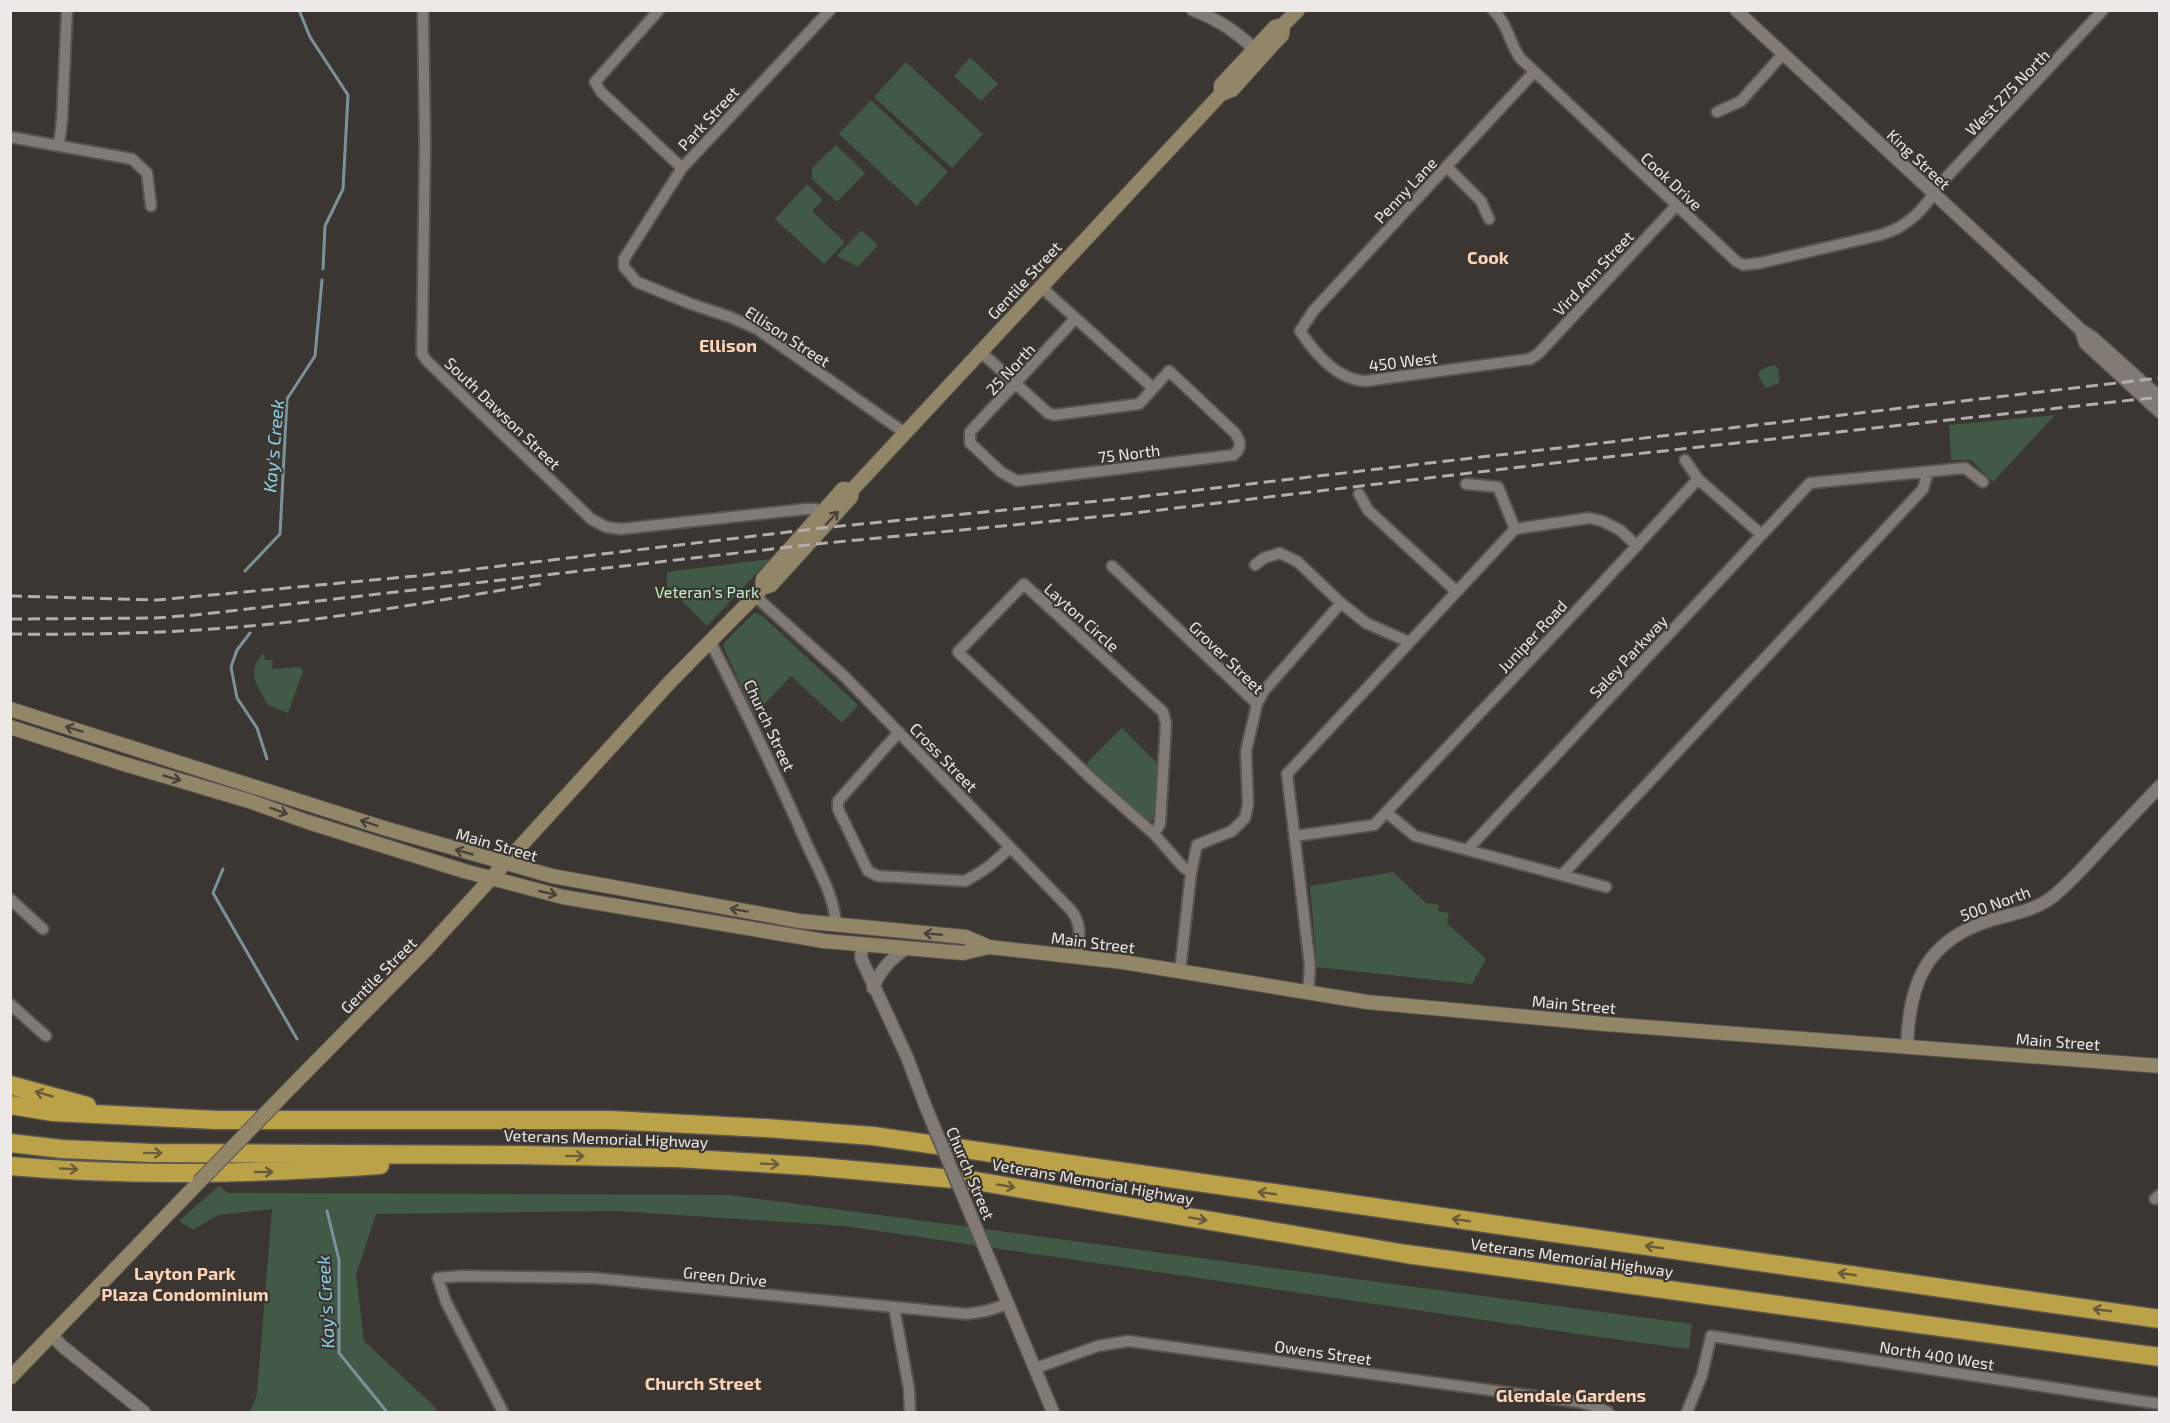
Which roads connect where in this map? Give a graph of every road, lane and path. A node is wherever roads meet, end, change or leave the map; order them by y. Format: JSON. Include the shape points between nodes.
{"nodes":[{"id":1,"x":67,"y":10,"type":"edge"},
{"id":2,"x":423,"y":10,"type":"edge"},
{"id":3,"x":659,"y":10,"type":"edge"},
{"id":4,"x":830,"y":10,"type":"edge"},
{"id":5,"x":1193,"y":10,"type":"edge"},
{"id":6,"x":1298,"y":10,"type":"edge"},
{"id":7,"x":1493,"y":10,"type":"edge"},
{"id":8,"x":1736,"y":10,"type":"edge"},
{"id":9,"x":2103,"y":10,"type":"edge"},
{"id":10,"x":1283,"y":27,"type":"junction"},
{"id":11,"x":1254,"y":49,"type":"junction"},
{"id":12,"x":1783,"y":54,"type":"junction"},
{"id":13,"x":1534,"y":72,"type":"junction"},
{"id":14,"x":1222,"y":93,"type":"junction"},
{"id":15,"x":1717,"y":112,"type":"dead end"},
{"id":16,"x":10,"y":137,"type":"edge"},
{"id":17,"x":58,"y":144,"type":"junction"},
{"id":18,"x":1447,"y":167,"type":"junction"},
{"id":19,"x":682,"y":168,"type":"junction"},
{"id":20,"x":1934,"y":195,"type":"junction"},
{"id":21,"x":151,"y":206,"type":"dead end"},
{"id":22,"x":1676,"y":206,"type":"junction"},
{"id":23,"x":1489,"y":219,"type":"dead end"},
{"id":24,"x":1881,"y":235,"type":"joint"},
{"id":25,"x":624,"y":259,"type":"joint"},
{"id":26,"x":1041,"y":287,"type":"junction"},
{"id":27,"x":1075,"y":319,"type":"junction"},
{"id":28,"x":2081,"y":330,"type":"junction"},
{"id":29,"x":1300,"y":331,"type":"joint"},
{"id":30,"x":981,"y":352,"type":"junction"},
{"id":31,"x":1530,"y":359,"type":"joint"},
{"id":32,"x":1016,"y":385,"type":"junction"},
{"id":33,"x":1153,"y":388,"type":"junction"},
{"id":34,"x":2160,"y":398,"type":"edge"},
{"id":35,"x":2160,"y":412,"type":"edge"},
{"id":36,"x":905,"y":433,"type":"junction"},
{"id":37,"x":1684,"y":460,"type":"dead end"},
{"id":38,"x":1928,"y":472,"type":"junction"},
{"id":39,"x":1698,"y":479,"type":"junction"},
{"id":40,"x":1017,"y":481,"type":"joint"},
{"id":41,"x":1983,"y":482,"type":"dead end"},
{"id":42,"x":1466,"y":484,"type":"dead end"},
{"id":43,"x":852,"y":490,"type":"junction"},
{"id":44,"x":1359,"y":494,"type":"dead end"},
{"id":45,"x":821,"y":513,"type":"junction"},
{"id":46,"x":1515,"y":529,"type":"junction"},
{"id":47,"x":1762,"y":535,"type":"junction"},
{"id":48,"x":1637,"y":546,"type":"junction"},
{"id":49,"x":1256,"y":565,"type":"dead end"},
{"id":50,"x":1112,"y":566,"type":"dead end"},
{"id":51,"x":1456,"y":591,"type":"junction"},
{"id":52,"x":758,"y":592,"type":"junction"},
{"id":53,"x":1341,"y":603,"type":"junction"},
{"id":54,"x":710,"y":640,"type":"junction"},
{"id":55,"x":1409,"y":642,"type":"junction"},
{"id":56,"x":1257,"y":704,"type":"junction"},
{"id":57,"x":10,"y":709,"type":"edge"},
{"id":58,"x":10,"y":727,"type":"edge"},
{"id":59,"x":899,"y":732,"type":"junction"},
{"id":60,"x":2160,"y":786,"type":"edge"},
{"id":61,"x":1386,"y":812,"type":"junction"},
{"id":62,"x":1154,"y":834,"type":"junction"},
{"id":63,"x":1295,"y":836,"type":"junction"},
{"id":64,"x":1010,"y":847,"type":"junction"},
{"id":65,"x":1468,"y":849,"type":"junction"},
{"id":66,"x":505,"y":864,"type":"junction"},
{"id":67,"x":1191,"y":873,"type":"junction"},
{"id":68,"x":1562,"y":875,"type":"junction"},
{"id":69,"x":491,"y":879,"type":"junction"},
{"id":70,"x":1606,"y":887,"type":"dead end"},
{"id":71,"x":10,"y":899,"type":"edge"},
{"id":72,"x":835,"y":925,"type":"junction"},
{"id":73,"x":43,"y":929,"type":"dead end"},
{"id":74,"x":766,"y":932,"type":"junction"},
{"id":75,"x":862,"y":945,"type":"junction"},
{"id":76,"x":989,"y":947,"type":"junction"},
{"id":77,"x":905,"y":949,"type":"junction"},
{"id":78,"x":1077,"y":956,"type":"junction"},
{"id":79,"x":1180,"y":971,"type":"junction"},
{"id":80,"x":873,"y":988,"type":"junction"},
{"id":81,"x":1308,"y":993,"type":"junction"},
{"id":82,"x":10,"y":1004,"type":"edge"},
{"id":83,"x":46,"y":1036,"type":"dead end"},
{"id":84,"x":1907,"y":1046,"type":"junction"},
{"id":85,"x":2160,"y":1066,"type":"edge"},
{"id":86,"x":10,"y":1085,"type":"edge"},
{"id":87,"x":10,"y":1105,"type":"edge"},
{"id":88,"x":117,"y":1115,"type":"junction"},
{"id":89,"x":10,"y":1143,"type":"edge"},
{"id":90,"x":517,"y":1155,"type":"junction"},
{"id":91,"x":10,"y":1166,"type":"edge"},
{"id":92,"x":1008,"y":1304,"type":"junction"},
{"id":93,"x":894,"y":1307,"type":"junction"},
{"id":94,"x":2160,"y":1319,"type":"edge"},
{"id":95,"x":51,"y":1334,"type":"junction"},
{"id":96,"x":2160,"y":1357,"type":"edge"},
{"id":97,"x":1036,"y":1368,"type":"junction"},
{"id":98,"x":10,"y":1378,"type":"edge"},
{"id":99,"x":2160,"y":1404,"type":"edge"},
{"id":100,"x":144,"y":1413,"type":"edge"},
{"id":101,"x":503,"y":1413,"type":"edge"},
{"id":102,"x":910,"y":1413,"type":"edge"},
{"id":103,"x":1053,"y":1413,"type":"edge"},
{"id":104,"x":1608,"y":1413,"type":"edge"},
{"id":105,"x":1687,"y":1413,"type":"edge"}],
"edges":[{"from":1,"to":17,"type":"street"},
{"from":2,"to":45,"type":"street","name":"South Dawson Street","via":[[422,354],[427,361],[591,519],[606,527],[621,529],[806,509]]},
{"from":3,"to":19,"type":"street","via":[[595,82]]},
{"from":4,"to":19,"type":"street","name":"Park Street"},
{"from":5,"to":11,"type":"street","via":[[1227,26]]},
{"from":6,"to":10,"type":"main road","name":"Gentile Street"},
{"from":7,"to":13,"type":"street","name":"Cook Drive","via":[[1507,27],[1512,46]]},
{"from":8,"to":12,"type":"street","name":"King Street"},
{"from":9,"to":20,"type":"street","name":"West 275 North"},
{"from":10,"to":11,"type":"main road","name":"Gentile Street","via":[[1260,49]]},
{"from":10,"to":14,"type":"main road","name":"Gentile Street","via":[[1282,35],[1232,90]]},
{"from":11,"to":14,"type":"main road","name":"Gentile Street","via":[[1221,85]]},
{"from":12,"to":15,"type":"street","via":[[1740,100]]},
{"from":12,"to":20,"type":"street","name":"King Street"},
{"from":13,"to":18,"type":"street","name":"Penny Lane"},
{"from":13,"to":22,"type":"street","name":"Cook Drive"},
{"from":14,"to":26,"type":"main road","name":"Gentile Street"},
{"from":16,"to":17,"type":"street"},
{"from":17,"to":21,"type":"street","via":[[132,159],[147,173]]},
{"from":18,"to":23,"type":"street","via":[[1481,201]]},
{"from":18,"to":29,"type":"street","name":"Penny Lane","via":[[1314,310]]},
{"from":19,"to":25,"type":"street","name":"Park Street"},
{"from":20,"to":24,"type":"street","name":"West 275 North","via":[[1911,221]]},
{"from":20,"to":28,"type":"street","name":"King Street"},
{"from":22,"to":24,"type":"street","name":"Cook Drive","via":[[1743,265]]},
{"from":22,"to":31,"type":"street","name":"Vird Ann Street"},
{"from":25,"to":36,"type":"street","name":"Ellison Street","via":[[624,267],[637,282],[757,329]]},
{"from":26,"to":27,"type":"street"},
{"from":26,"to":30,"type":"main road","name":"Gentile Street"},
{"from":27,"to":32,"type":"street","name":"25 North"},
{"from":27,"to":33,"type":"street"},
{"from":28,"to":34,"type":"street","name":"King Street"},
{"from":28,"to":35,"type":"street","name":"King Street","via":[[2085,343]]},
{"from":29,"to":31,"type":"street","name":"450 West","via":[[1313,350],[1352,381]]},
{"from":30,"to":32,"type":"street"},
{"from":30,"to":36,"type":"main road","name":"Gentile Street"},
{"from":32,"to":33,"type":"street","via":[[1054,415],[1139,404]]},
{"from":32,"to":40,"type":"street","name":"25 North","via":[[970,432],[969,440],[1001,472]]},
{"from":33,"to":40,"type":"street","name":"75 North","via":[[1169,371],[1235,433],[1240,448],[1234,455]]},
{"from":36,"to":43,"type":"main road","name":"Gentile Street"},
{"from":37,"to":39,"type":"street"},
{"from":38,"to":41,"type":"street","via":[[1965,468]]},
{"from":38,"to":47,"type":"street","name":"Saley Parkway","via":[[1810,483]]},
{"from":38,"to":68,"type":"street","via":[[1923,489]]},
{"from":39,"to":47,"type":"street"},
{"from":39,"to":48,"type":"street","name":"Juniper Road"},
{"from":42,"to":46,"type":"street","via":[[1498,487]]},
{"from":43,"to":45,"type":"main road","name":"Gentile Street","via":[[843,489]]},
{"from":52,"to":43,"type":"main road","name":"Gentile Street","one_way":true,"via":[[771,585],[851,497]]},
{"from":44,"to":51,"type":"street","via":[[1368,510]]},
{"from":45,"to":52,"type":"main road","name":"Gentile Street","via":[[763,579]]},
{"from":46,"to":48,"type":"street","via":[[1589,518],[1620,530]]},
{"from":46,"to":51,"type":"street"},
{"from":47,"to":65,"type":"street","name":"Saley Parkway"},
{"from":48,"to":61,"type":"street","name":"Juniper Road"},
{"from":49,"to":53,"type":"street","via":[[1280,553],[1298,562]]},
{"from":50,"to":56,"type":"street","name":"Grover Street"},
{"from":51,"to":55,"type":"street"},
{"from":52,"to":54,"type":"main road","name":"Gentile Street"},
{"from":52,"to":59,"type":"street","name":"Cross Street"},
{"from":53,"to":55,"type":"street","via":[[1366,623]]},
{"from":53,"to":56,"type":"street","via":[[1263,692]]},
{"from":54,"to":66,"type":"main road","name":"Gentile Street"},
{"from":54,"to":72,"type":"street","name":"Church Street","via":[[823,881],[836,912]]},
{"from":55,"to":63,"type":"street","via":[[1287,774]]},
{"from":56,"to":67,"type":"street","name":"Grover Street","via":[[1246,752],[1245,818],[1232,831],[1197,845]]},
{"from":66,"to":57,"type":"main road","name":"Main Street","one_way":true},
{"from":58,"to":69,"type":"main road","name":"Main Street","one_way":true},
{"from":59,"to":64,"type":"street","name":"Cross Street"},
{"from":59,"to":64,"type":"street","via":[[838,801],[838,809],[868,871],[878,876],[965,881]]},
{"from":60,"to":84,"type":"street","name":"500 North","via":[[2048,899],[2026,911],[1971,928],[1940,948],[1916,984],[1908,1017]]},
{"from":61,"to":63,"type":"street","name":"Juniper Road","via":[[1368,827]]},
{"from":61,"to":65,"type":"street","via":[[1415,836]]},
{"from":62,"to":62,"type":"street","name":"Layton Circle","via":[[1160,824],[1166,724],[1163,712],[1024,584],[958,652]]},
{"from":62,"to":67,"type":"street","name":"Layton Circle"},
{"from":63,"to":81,"type":"street","via":[[1310,966]]},
{"from":64,"to":78,"type":"street","name":"Cross Street","via":[[1075,915],[1080,929]]},
{"from":65,"to":68,"type":"street"},
{"from":66,"to":69,"type":"main road","name":"Gentile Street"},
{"from":72,"to":66,"type":"main road","name":"Main Street","one_way":true,"via":[[582,883]]},
{"from":67,"to":79,"type":"street"},
{"from":68,"to":70,"type":"street"},
{"from":69,"to":74,"type":"main road","name":"Main Street","one_way":true,"via":[[563,897]]},
{"from":69,"to":95,"type":"main road","name":"Gentile Street","bridge":true},
{"from":71,"to":73,"type":"street"},
{"from":72,"to":74,"type":"main road","via":[[827,933],[792,927]]},
{"from":76,"to":72,"type":"main road","name":"Main Street","one_way":true,"via":[[966,937]]},
{"from":74,"to":75,"type":"main road","name":"Main Street"},
{"from":75,"to":77,"type":"main road","name":"Main Street"},
{"from":75,"to":80,"type":"street","name":"Church Street","via":[[861,958]]},
{"from":76,"to":77,"type":"main road","name":"Main Street","via":[[963,953]]},
{"from":76,"to":78,"type":"main road","name":"Main Street"},
{"from":77,"to":80,"type":"street","via":[[884,967]]},
{"from":78,"to":79,"type":"main road","name":"Main Street"},
{"from":79,"to":81,"type":"main road","name":"Main Street"},
{"from":80,"to":92,"type":"street","name":"Church Street","bridge":true,"via":[[907,1057]]},
{"from":81,"to":84,"type":"main road","name":"Main Street","via":[[1450,1011]]},
{"from":82,"to":83,"type":"street"},
{"from":84,"to":85,"type":"main road","name":"Main Street"},
{"from":88,"to":86,"type":"highway","one_way":true},
{"from":87,"to":88,"type":"highway","name":"Veterans Memorial Highway","via":[[52,1112]]},
{"from":94,"to":88,"type":"highway","name":"Veterans Memorial Highway","one_way":true,"via":[[873,1136],[621,1120],[216,1120]]},
{"from":89,"to":90,"type":"highway","name":"Veterans Memorial Highway","one_way":true,"via":[[151,1153]]},
{"from":91,"to":90,"type":"highway","one_way":true,"via":[[133,1172],[290,1172]]},
{"from":90,"to":96,"type":"highway","name":"Veterans Memorial Highway","one_way":true,"via":[[687,1159],[976,1181],[1406,1254]]},
{"from":92,"to":93,"type":"street","name":"Green Drive","via":[[967,1314]]},
{"from":92,"to":97,"type":"street","name":"Church Street"},
{"from":93,"to":101,"type":"street","name":"Green Drive","via":[[594,1278],[438,1278],[446,1302]]},
{"from":93,"to":102,"type":"street"},
{"from":95,"to":98,"type":"main road","name":"Gentile Street"},
{"from":95,"to":100,"type":"street"},
{"from":97,"to":103,"type":"street","name":"Church Street"},
{"from":97,"to":104,"type":"street","name":"Owens Street","via":[[1098,1346],[1128,1341],[1578,1402]]},
{"from":99,"to":105,"type":"street","name":"North 400 West","via":[[1711,1336],[1702,1375]]}]}
